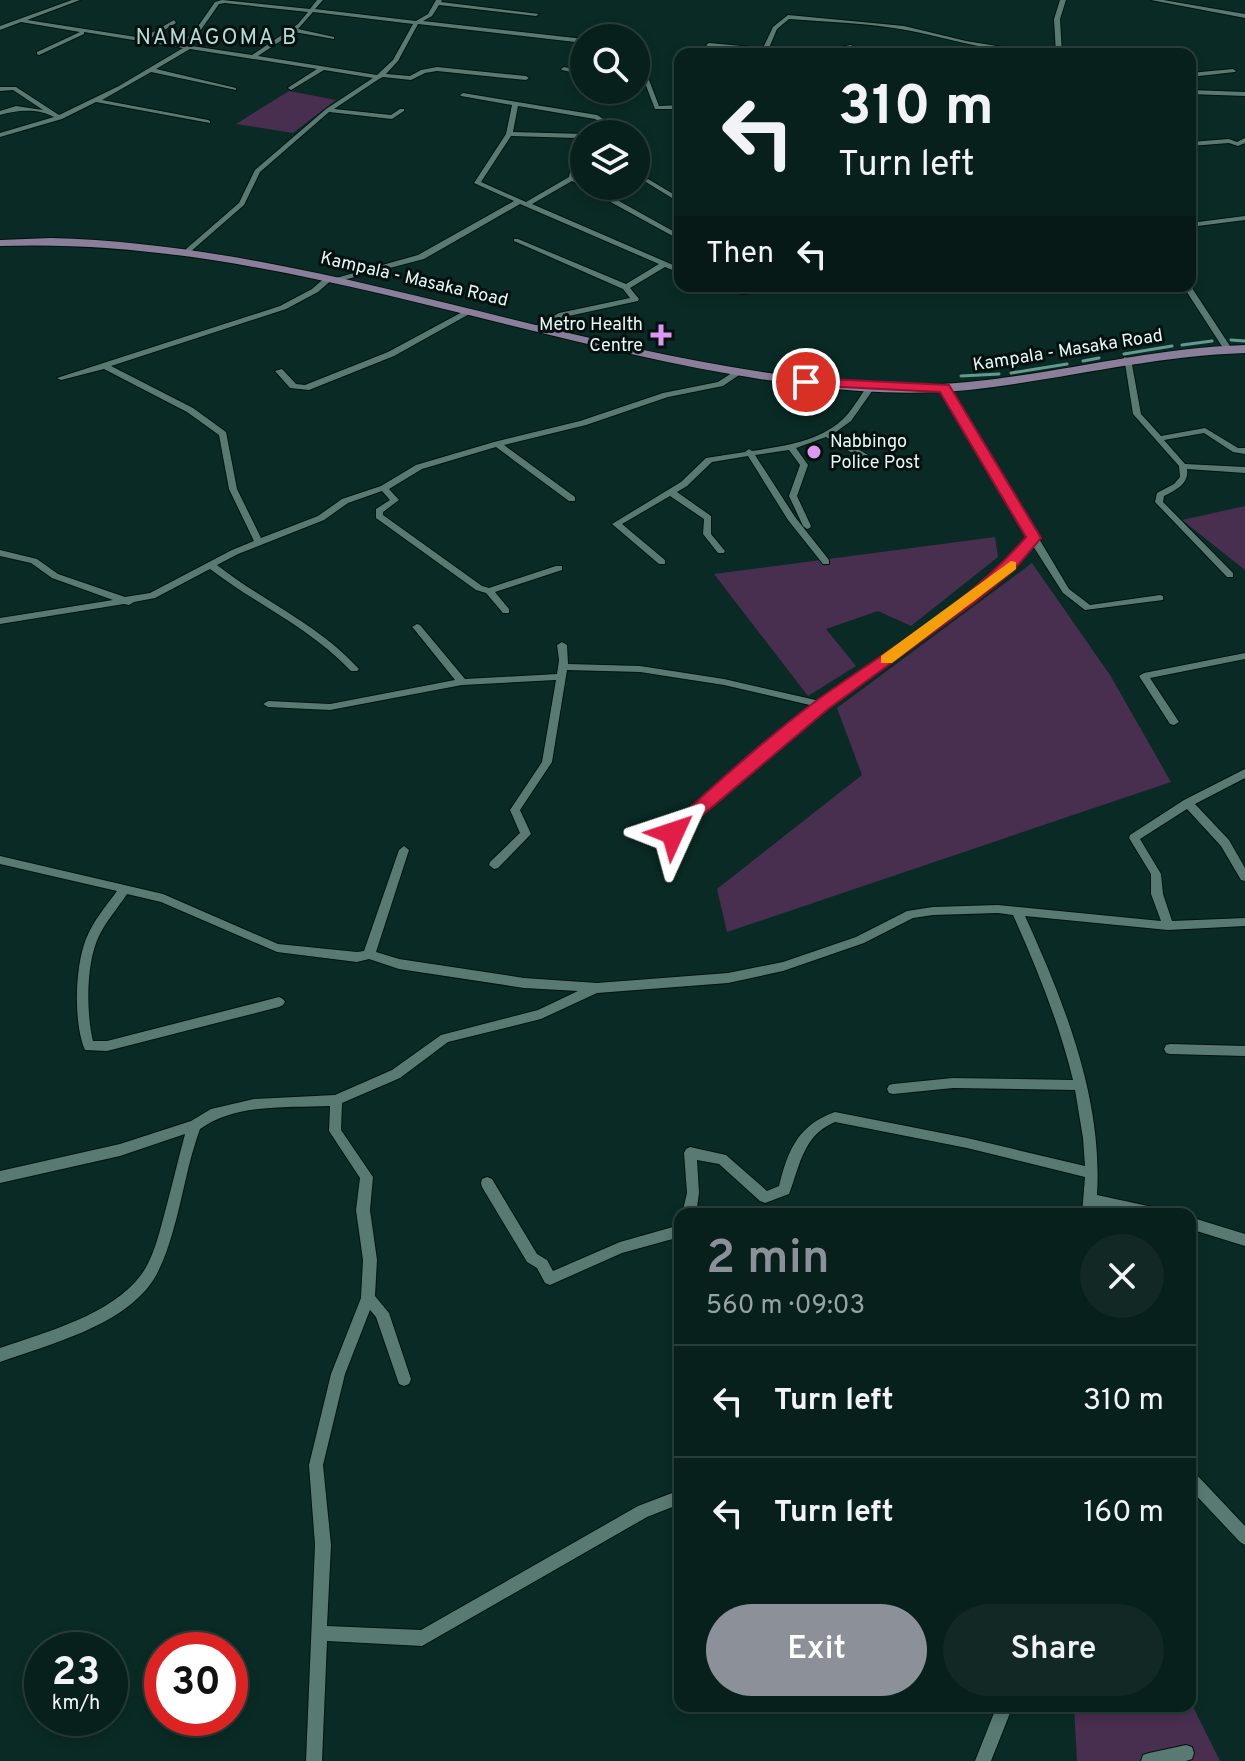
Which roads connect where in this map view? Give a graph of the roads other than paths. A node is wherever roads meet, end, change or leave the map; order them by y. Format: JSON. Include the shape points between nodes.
{"nodes":[{"id":1,"x":77,"y":0,"type":"edge"},
{"id":2,"x":320,"y":0,"type":"edge"},
{"id":3,"x":1063,"y":0,"type":"edge"},
{"id":4,"x":1154,"y":0,"type":"edge"},
{"id":5,"x":222,"y":1,"type":"edge"},
{"id":6,"x":438,"y":2,"type":"edge"},
{"id":7,"x":312,"y":12,"type":"junction"},
{"id":8,"x":536,"y":14,"type":"dead end"},
{"id":9,"x":1245,"y":16,"type":"edge"},
{"id":10,"x":23,"y":21,"type":"junction"},
{"id":11,"x":174,"y":22,"type":"dead end"},
{"id":12,"x":416,"y":23,"type":"junction"},
{"id":13,"x":0,"y":28,"type":"edge"},
{"id":14,"x":294,"y":30,"type":"junction"},
{"id":15,"x":83,"y":32,"type":"junction"},
{"id":16,"x":332,"y":38,"type":"dead end"},
{"id":17,"x":570,"y":40,"type":"edge"},
{"id":18,"x":142,"y":42,"type":"junction"},
{"id":19,"x":709,"y":45,"type":"dead end"},
{"id":20,"x":180,"y":46,"type":"junction"},
{"id":21,"x":190,"y":47,"type":"junction"},
{"id":22,"x":851,"y":47,"type":"dead end"},
{"id":23,"x":729,"y":48,"type":"edge"},
{"id":24,"x":765,"y":48,"type":"edge"},
{"id":25,"x":846,"y":48,"type":"edge"},
{"id":26,"x":1001,"y":48,"type":"edge"},
{"id":27,"x":1059,"y":48,"type":"edge"},
{"id":28,"x":39,"y":53,"type":"dead end"},
{"id":29,"x":254,"y":56,"type":"junction"},
{"id":30,"x":323,"y":68,"type":"junction"},
{"id":31,"x":564,"y":69,"type":"dead end"},
{"id":32,"x":150,"y":70,"type":"junction"},
{"id":33,"x":570,"y":70,"type":"edge"},
{"id":34,"x":1233,"y":71,"type":"dead end"},
{"id":35,"x":1196,"y":74,"type":"edge"},
{"id":36,"x":380,"y":76,"type":"junction"},
{"id":37,"x":526,"y":78,"type":"dead end"},
{"id":38,"x":291,"y":88,"type":"dead end"},
{"id":39,"x":0,"y":89,"type":"edge"},
{"id":40,"x":234,"y":89,"type":"dead end"},
{"id":41,"x":650,"y":89,"type":"edge"},
{"id":42,"x":1196,"y":92,"type":"edge"},
{"id":43,"x":1245,"y":94,"type":"edge"},
{"id":44,"x":463,"y":95,"type":"dead end"},
{"id":45,"x":98,"y":101,"type":"junction"},
{"id":46,"x":515,"y":104,"type":"junction"},
{"id":47,"x":674,"y":107,"type":"edge"},
{"id":48,"x":328,"y":110,"type":"junction"},
{"id":49,"x":402,"y":110,"type":"dead end"},
{"id":50,"x":52,"y":112,"type":"junction"},
{"id":51,"x":0,"y":113,"type":"edge"},
{"id":52,"x":60,"y":118,"type":"junction"},
{"id":53,"x":601,"y":120,"type":"edge"},
{"id":54,"x":208,"y":122,"type":"dead end"},
{"id":55,"x":509,"y":134,"type":"junction"},
{"id":56,"x":0,"y":135,"type":"edge"},
{"id":57,"x":570,"y":136,"type":"edge"},
{"id":58,"x":1245,"y":140,"type":"edge"},
{"id":59,"x":1196,"y":144,"type":"edge"},
{"id":60,"x":570,"y":179,"type":"edge"},
{"id":61,"x":650,"y":182,"type":"edge"},
{"id":62,"x":674,"y":197,"type":"edge"},
{"id":63,"x":613,"y":200,"type":"edge"},
{"id":64,"x":522,"y":203,"type":"junction"},
{"id":65,"x":1245,"y":218,"type":"edge"},
{"id":66,"x":1229,"y":220,"type":"junction"},
{"id":67,"x":1196,"y":224,"type":"edge"},
{"id":68,"x":1245,"y":225,"type":"edge"},
{"id":69,"x":674,"y":235,"type":"edge"},
{"id":70,"x":516,"y":240,"type":"dead end"},
{"id":71,"x":0,"y":243,"type":"edge"},
{"id":72,"x":189,"y":251,"type":"junction"},
{"id":73,"x":665,"y":264,"type":"junction"},
{"id":74,"x":674,"y":268,"type":"edge"},
{"id":75,"x":334,"y":279,"type":"junction"},
{"id":76,"x":363,"y":279,"type":"junction"},
{"id":77,"x":626,"y":287,"type":"junction"},
{"id":78,"x":1191,"y":292,"type":"edge"},
{"id":79,"x":469,"y":312,"type":"junction"},
{"id":80,"x":538,"y":328,"type":"junction"},
{"id":81,"x":1228,"y":349,"type":"junction"},
{"id":82,"x":1245,"y":349,"type":"edge"},
{"id":83,"x":1127,"y":359,"type":"junction"},
{"id":84,"x":106,"y":367,"type":"junction"},
{"id":85,"x":279,"y":371,"type":"dead end"},
{"id":86,"x":741,"y":371,"type":"junction"},
{"id":87,"x":61,"y":378,"type":"dead end"},
{"id":88,"x":871,"y":387,"type":"junction"},
{"id":89,"x":945,"y":388,"type":"junction"},
{"id":90,"x":827,"y":434,"type":"junction"},
{"id":91,"x":1161,"y":438,"type":"junction"},
{"id":92,"x":497,"y":444,"type":"junction"},
{"id":93,"x":791,"y":447,"type":"junction"},
{"id":94,"x":1245,"y":451,"type":"edge"},
{"id":95,"x":749,"y":452,"type":"junction"},
{"id":96,"x":865,"y":457,"type":"dead end"},
{"id":97,"x":1183,"y":466,"type":"junction"},
{"id":98,"x":1245,"y":470,"type":"edge"},
{"id":99,"x":384,"y":488,"type":"junction"},
{"id":100,"x":671,"y":492,"type":"junction"},
{"id":101,"x":572,"y":499,"type":"dead end"},
{"id":102,"x":807,"y":526,"type":"dead end"},
{"id":103,"x":1033,"y":538,"type":"junction"},
{"id":104,"x":259,"y":543,"type":"junction"},
{"id":105,"x":721,"y":551,"type":"dead end"},
{"id":106,"x":0,"y":553,"type":"edge"},
{"id":107,"x":662,"y":562,"type":"dead end"},
{"id":108,"x":826,"y":562,"type":"dead end"},
{"id":109,"x":211,"y":565,"type":"junction"},
{"id":110,"x":559,"y":568,"type":"dead end"},
{"id":111,"x":1230,"y":575,"type":"dead end"},
{"id":112,"x":489,"y":591,"type":"junction"},
{"id":113,"x":1160,"y":598,"type":"dead end"},
{"id":114,"x":129,"y":602,"type":"junction"},
{"id":115,"x":506,"y":611,"type":"dead end"},
{"id":116,"x":0,"y":621,"type":"edge"},
{"id":117,"x":417,"y":627,"type":"dead end"},
{"id":118,"x":562,"y":645,"type":"dead end"},
{"id":119,"x":1245,"y":656,"type":"edge"},
{"id":120,"x":354,"y":669,"type":"dead end"},
{"id":121,"x":561,"y":672,"type":"junction"},
{"id":122,"x":462,"y":682,"type":"junction"},
{"id":123,"x":268,"y":704,"type":"dead end"},
{"id":124,"x":822,"y":705,"type":"junction"},
{"id":125,"x":1174,"y":722,"type":"dead end"},
{"id":126,"x":1245,"y":773,"type":"edge"},
{"id":127,"x":1188,"y":803,"type":"junction"},
{"id":128,"x":673,"y":833,"type":"dead end"},
{"id":129,"x":404,"y":850,"type":"dead end"},
{"id":130,"x":0,"y":860,"type":"edge"},
{"id":131,"x":494,"y":865,"type":"dead end"},
{"id":132,"x":1245,"y":877,"type":"edge"},
{"id":133,"x":125,"y":888,"type":"junction"},
{"id":134,"x":1017,"y":911,"type":"junction"},
{"id":135,"x":1245,"y":922,"type":"edge"},
{"id":136,"x":1168,"y":926,"type":"junction"},
{"id":137,"x":369,"y":954,"type":"junction"},
{"id":138,"x":597,"y":988,"type":"junction"},
{"id":139,"x":279,"y":1002,"type":"dead end"},
{"id":140,"x":1170,"y":1049,"type":"dead end"},
{"id":141,"x":1245,"y":1051,"type":"edge"},
{"id":142,"x":1079,"y":1085,"type":"junction"},
{"id":143,"x":893,"y":1089,"type":"dead end"},
{"id":144,"x":336,"y":1100,"type":"junction"},
{"id":145,"x":195,"y":1125,"type":"junction"},
{"id":146,"x":1091,"y":1173,"type":"junction"},
{"id":147,"x":0,"y":1177,"type":"edge"},
{"id":148,"x":487,"y":1183,"type":"dead end"},
{"id":149,"x":1091,"y":1199,"type":"junction"},
{"id":150,"x":690,"y":1208,"type":"edge"},
{"id":151,"x":1090,"y":1208,"type":"edge"},
{"id":152,"x":1131,"y":1208,"type":"edge"},
{"id":153,"x":1196,"y":1225,"type":"edge"},
{"id":154,"x":674,"y":1233,"type":"edge"},
{"id":155,"x":1245,"y":1240,"type":"edge"},
{"id":156,"x":368,"y":1298,"type":"junction"},
{"id":157,"x":0,"y":1355,"type":"edge"},
{"id":158,"x":404,"y":1379,"type":"dead end"},
{"id":159,"x":1196,"y":1484,"type":"edge"},
{"id":160,"x":674,"y":1499,"type":"edge"},
{"id":161,"x":1245,"y":1537,"type":"edge"},
{"id":162,"x":320,"y":1633,"type":"junction"},
{"id":163,"x":1002,"y":1712,"type":"edge"},
{"id":164,"x":1186,"y":1753,"type":"dead end"},
{"id":165,"x":314,"y":1761,"type":"edge"},
{"id":166,"x":983,"y":1761,"type":"edge"},
{"id":167,"x":1149,"y":1761,"type":"edge"}],
"edges":[{"from":1,"to":10,"type":"street"},
{"from":2,"to":7,"type":"street"},
{"from":3,"to":27,"type":"street","via":[[1057,19]]},
{"from":4,"to":9,"type":"street"},
{"from":5,"to":7,"type":"street"},
{"from":5,"to":20,"type":"street"},
{"from":6,"to":8,"type":"street"},
{"from":6,"to":12,"type":"street"},
{"from":7,"to":12,"type":"street"},
{"from":7,"to":14,"type":"street"},
{"from":10,"to":13,"type":"street"},
{"from":10,"to":15,"type":"street"},
{"from":11,"to":18,"type":"street"},
{"from":12,"to":17,"type":"street"},
{"from":12,"to":36,"type":"street"},
{"from":14,"to":16,"type":"street"},
{"from":14,"to":29,"type":"street"},
{"from":15,"to":18,"type":"street"},
{"from":15,"to":28,"type":"street"},
{"from":18,"to":20,"type":"street"},
{"from":19,"to":23,"type":"street"},
{"from":20,"to":21,"type":"street"},
{"from":21,"to":29,"type":"street"},
{"from":21,"to":32,"type":"street"},
{"from":22,"to":25,"type":"street"},
{"from":24,"to":26,"type":"street","via":[[775,28],[788,17],[904,28]]},
{"from":29,"to":30,"type":"street"},
{"from":30,"to":36,"type":"street"},
{"from":30,"to":38,"type":"street"},
{"from":31,"to":33,"type":"street"},
{"from":32,"to":40,"type":"street"},
{"from":32,"to":45,"type":"street"},
{"from":34,"to":35,"type":"street"},
{"from":36,"to":37,"type":"street","via":[[411,78],[437,69]]},
{"from":36,"to":48,"type":"street"},
{"from":39,"to":50,"type":"street","via":[[14,88]]},
{"from":41,"to":47,"type":"street","via":[[657,108]]},
{"from":42,"to":43,"type":"street"},
{"from":44,"to":46,"type":"street"},
{"from":45,"to":52,"type":"street"},
{"from":45,"to":54,"type":"street"},
{"from":46,"to":53,"type":"street"},
{"from":46,"to":55,"type":"street"},
{"from":48,"to":49,"type":"street","via":[[392,117]]},
{"from":48,"to":72,"type":"street","via":[[257,171],[242,204]]},
{"from":50,"to":51,"type":"street","via":[[16,108]]},
{"from":50,"to":52,"type":"street"},
{"from":52,"to":56,"type":"street"},
{"from":55,"to":57,"type":"street"},
{"from":55,"to":64,"type":"street","via":[[476,181]]},
{"from":58,"to":59,"type":"street"},
{"from":60,"to":64,"type":"street"},
{"from":61,"to":62,"type":"street"},
{"from":63,"to":69,"type":"street"},
{"from":64,"to":73,"type":"street"},
{"from":64,"to":76,"type":"street","via":[[421,257]]},
{"from":65,"to":66,"type":"street"},
{"from":66,"to":67,"type":"street"},
{"from":66,"to":68,"type":"street"},
{"from":70,"to":77,"type":"street"},
{"from":71,"to":72,"type":"main road","name":"Kampala - Masaka Road","via":[[70,239]]},
{"from":72,"to":75,"type":"main road","name":"Kampala - Masaka Road"},
{"from":73,"to":74,"type":"street"},
{"from":73,"to":77,"type":"street"},
{"from":75,"to":76,"type":"main road","name":"Kampala - Masaka Road"},
{"from":75,"to":84,"type":"street","via":[[280,311]]},
{"from":76,"to":79,"type":"main road","name":"Kampala - Masaka Road"},
{"from":77,"to":80,"type":"street","via":[[633,302],[562,315]]},
{"from":78,"to":81,"type":"street"},
{"from":79,"to":80,"type":"main road","name":"Kampala - Masaka Road"},
{"from":79,"to":85,"type":"street","via":[[391,354],[306,388],[293,386]]},
{"from":80,"to":86,"type":"main road","name":"Kampala - Masaka Road"},
{"from":81,"to":82,"type":"main road","name":"Kampala - Masaka Road"},
{"from":81,"to":83,"type":"main road","name":"Kampala - Masaka Road"},
{"from":83,"to":89,"type":"main road","name":"Kampala - Masaka Road"},
{"from":83,"to":91,"type":"street","via":[[1135,409]]},
{"from":84,"to":87,"type":"street"},
{"from":84,"to":104,"type":"street","via":[[190,410],[223,434],[233,489]]},
{"from":86,"to":88,"type":"main road","name":"Kampala - Masaka Road"},
{"from":86,"to":92,"type":"street","via":[[720,384]]},
{"from":88,"to":89,"type":"main road","name":"Kampala - Masaka Road"},
{"from":88,"to":90,"type":"street","via":[[848,419]]},
{"from":89,"to":103,"type":"street"},
{"from":90,"to":93,"type":"street"},
{"from":90,"to":96,"type":"street"},
{"from":91,"to":94,"type":"street","via":[[1205,430]]},
{"from":91,"to":97,"type":"street"},
{"from":92,"to":99,"type":"street","via":[[419,467]]},
{"from":92,"to":101,"type":"street"},
{"from":93,"to":95,"type":"street"},
{"from":93,"to":102,"type":"street","via":[[804,465],[793,496]]},
{"from":95,"to":100,"type":"street","via":[[709,460]]},
{"from":95,"to":108,"type":"street"},
{"from":97,"to":98,"type":"street"},
{"from":97,"to":111,"type":"street","via":[[1184,477],[1160,495],[1159,502]]},
{"from":99,"to":104,"type":"street"},
{"from":99,"to":112,"type":"street","via":[[395,500],[379,516]]},
{"from":100,"to":105,"type":"street","via":[[708,518],[707,534]]},
{"from":100,"to":107,"type":"street","via":[[616,524]]},
{"from":103,"to":113,"type":"street","via":[[1066,591],[1088,608]]},
{"from":103,"to":124,"type":"street","via":[[1008,568],[970,599]]},
{"from":104,"to":109,"type":"street"},
{"from":106,"to":114,"type":"street","via":[[34,561],[55,576]]},
{"from":109,"to":114,"type":"street"},
{"from":109,"to":120,"type":"street","via":[[240,590],[305,624],[335,646]]},
{"from":110,"to":112,"type":"street"},
{"from":112,"to":115,"type":"street"},
{"from":114,"to":116,"type":"street"},
{"from":117,"to":122,"type":"street"},
{"from":118,"to":121,"type":"street"},
{"from":119,"to":125,"type":"street","via":[[1144,676]]},
{"from":121,"to":122,"type":"street"},
{"from":121,"to":124,"type":"street","via":[[640,669]]},
{"from":121,"to":131,"type":"street","via":[[547,762],[515,810],[526,834]]},
{"from":122,"to":123,"type":"street","via":[[330,707]]},
{"from":124,"to":128,"type":"street"},
{"from":126,"to":127,"type":"street"},
{"from":127,"to":132,"type":"street","via":[[1225,843]]},
{"from":127,"to":136,"type":"street","via":[[1134,838],[1156,874]]},
{"from":129,"to":137,"type":"street"},
{"from":130,"to":133,"type":"street"},
{"from":133,"to":137,"type":"street","via":[[176,903],[277,948]]},
{"from":133,"to":139,"type":"street","via":[[91,941],[86,968],[89,1046],[100,1048]]},
{"from":134,"to":136,"type":"street"},
{"from":134,"to":138,"type":"street","via":[[911,914],[860,940],[783,966],[728,978]]},
{"from":134,"to":142,"type":"street","via":[[1036,951]]},
{"from":135,"to":136,"type":"street"},
{"from":137,"to":138,"type":"street","via":[[399,964],[524,983]]},
{"from":138,"to":144,"type":"street","via":[[541,1014],[445,1038],[396,1074]]},
{"from":140,"to":141,"type":"street"},
{"from":142,"to":143,"type":"street","via":[[953,1083]]},
{"from":142,"to":146,"type":"street"},
{"from":144,"to":145,"type":"street","via":[[270,1101],[211,1114]]},
{"from":144,"to":156,"type":"street","via":[[335,1131],[367,1177],[363,1210],[370,1260]]},
{"from":145,"to":147,"type":"street","via":[[120,1150]]},
{"from":145,"to":157,"type":"street","via":[[146,1279],[106,1311]]},
{"from":146,"to":149,"type":"street"},
{"from":146,"to":150,"type":"street","via":[[835,1117],[822,1122],[794,1152],[784,1190],[765,1197],[722,1159],[690,1153]]},
{"from":148,"to":154,"type":"street","via":[[550,1279],[620,1248]]},
{"from":149,"to":151,"type":"street"},
{"from":149,"to":152,"type":"street"},
{"from":153,"to":155,"type":"street"},
{"from":156,"to":158,"type":"street","via":[[382,1313]]},
{"from":156,"to":162,"type":"street","via":[[338,1374],[316,1465],[323,1545]]},
{"from":159,"to":161,"type":"street"},
{"from":160,"to":162,"type":"street","via":[[643,1511],[422,1638]]},
{"from":162,"to":165,"type":"street"},
{"from":163,"to":166,"type":"street"},
{"from":164,"to":167,"type":"street"}]}
